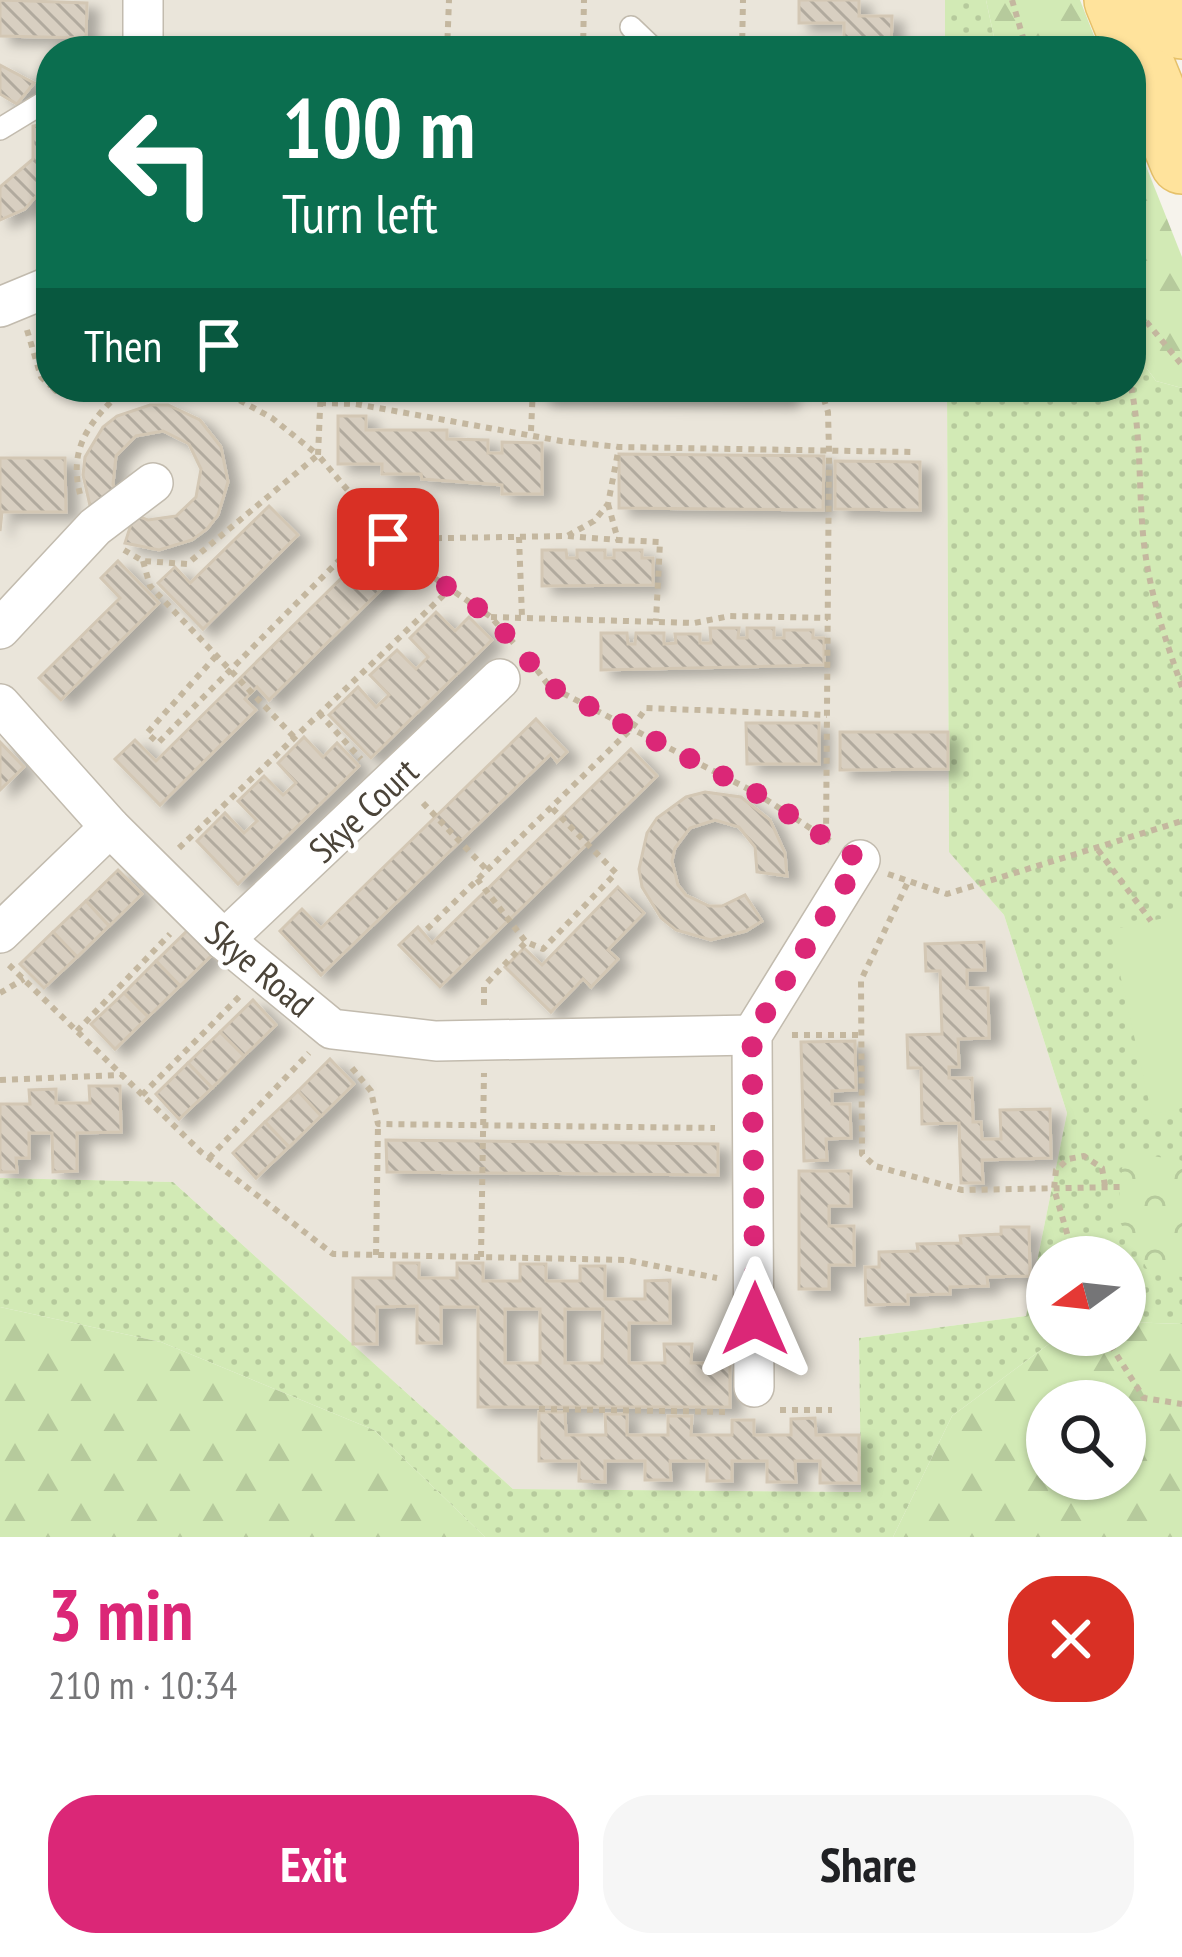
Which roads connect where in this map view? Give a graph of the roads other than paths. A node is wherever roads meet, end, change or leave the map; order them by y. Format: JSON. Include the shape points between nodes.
{"nodes":[{"id":1,"x":143,"y":0,"type":"edge"},
{"id":2,"x":1116,"y":0,"type":"edge"},
{"id":3,"x":1171,"y":0,"type":"edge"},
{"id":4,"x":631,"y":27,"type":"dead end"},
{"id":5,"x":1182,"y":27,"type":"edge"},
{"id":6,"x":143,"y":36,"type":"edge"},
{"id":7,"x":640,"y":36,"type":"edge"},
{"id":8,"x":1131,"y":36,"type":"edge"},
{"id":9,"x":1146,"y":73,"type":"edge"},
{"id":10,"x":36,"y":107,"type":"edge"},
{"id":11,"x":0,"y":129,"type":"edge"},
{"id":12,"x":1182,"y":161,"type":"edge"},
{"id":13,"x":153,"y":483,"type":"dead end"},
{"id":14,"x":0,"y":629,"type":"edge"},
{"id":15,"x":500,"y":679,"type":"dead end"},
{"id":16,"x":0,"y":704,"type":"edge"},
{"id":17,"x":110,"y":827,"type":"junction"},
{"id":18,"x":860,"y":860,"type":"road end"},
{"id":19,"x":0,"y":933,"type":"edge"},
{"id":20,"x":224,"y":940,"type":"junction"},
{"id":21,"x":752,"y":1035,"type":"junction"},
{"id":22,"x":750,"y":1398,"type":"road end"}],
"edges":[{"from":1,"to":6,"type":"street"},
{"from":2,"to":8,"type":"main road"},
{"from":3,"to":5,"type":"main road"},
{"from":4,"to":7,"type":"lane"},
{"from":9,"to":12,"type":"main road"},
{"from":10,"to":11,"type":"lane"},
{"from":13,"to":14,"type":"street","via":[[95,526]]},
{"from":15,"to":20,"type":"street","name":"Skye Court"},
{"from":16,"to":17,"type":"street","name":"Skye Road"},
{"from":17,"to":19,"type":"street"},
{"from":17,"to":20,"type":"street","name":"Skye Road"},
{"from":18,"to":21,"type":"street"},
{"from":20,"to":21,"type":"street","name":"Skye Road","via":[[332,1028],[436,1041]]},
{"from":21,"to":22,"type":"street"}]}
